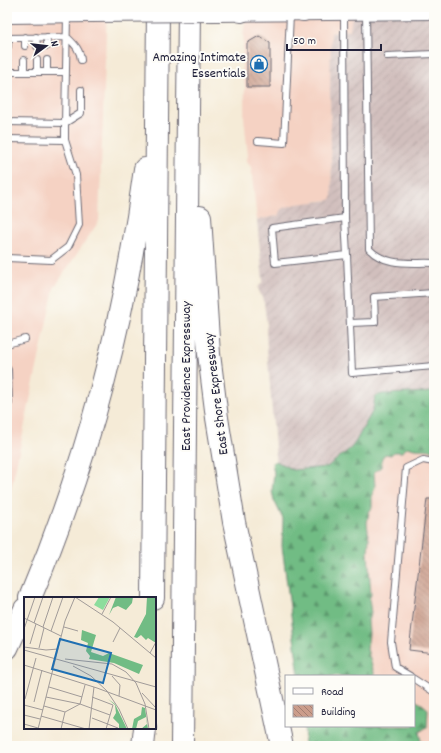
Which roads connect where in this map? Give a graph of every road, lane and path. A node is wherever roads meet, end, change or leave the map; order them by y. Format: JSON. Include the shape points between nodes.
{"nodes":[{"id":1,"x":158,"y":7,"type":"edge"},
{"id":2,"x":188,"y":7,"type":"edge"},
{"id":3,"x":407,"y":8,"type":"edge"},
{"id":4,"x":243,"y":9,"type":"edge"},
{"id":5,"x":297,"y":9,"type":"edge"},
{"id":6,"x":338,"y":9,"type":"edge"},
{"id":7,"x":434,"y":9,"type":"edge"},
{"id":8,"x":63,"y":10,"type":"edge"},
{"id":9,"x":98,"y":10,"type":"edge"},
{"id":10,"x":366,"y":10,"type":"junction"},
{"id":11,"x":12,"y":11,"type":"edge"},
{"id":12,"x":188,"y":36,"type":"junction"},
{"id":13,"x":25,"y":37,"type":"junction"},
{"id":14,"x":36,"y":37,"type":"junction"},
{"id":15,"x":47,"y":37,"type":"junction"},
{"id":16,"x":67,"y":37,"type":"junction"},
{"id":17,"x":7,"y":38,"type":"edge"},
{"id":18,"x":8,"y":46,"type":"edge"},
{"id":19,"x":25,"y":46,"type":"dead end"},
{"id":20,"x":37,"y":46,"type":"dead end"},
{"id":21,"x":47,"y":46,"type":"dead end"},
{"id":22,"x":434,"y":54,"type":"edge"},
{"id":23,"x":387,"y":56,"type":"dead end"},
{"id":24,"x":7,"y":59,"type":"edge"},
{"id":25,"x":24,"y":60,"type":"dead end"},
{"id":26,"x":37,"y":60,"type":"dead end"},
{"id":27,"x":47,"y":60,"type":"dead end"},
{"id":28,"x":81,"y":60,"type":"dead end"},
{"id":29,"x":7,"y":72,"type":"edge"},
{"id":30,"x":24,"y":72,"type":"junction"},
{"id":31,"x":37,"y":72,"type":"junction"},
{"id":32,"x":47,"y":72,"type":"junction"},
{"id":33,"x":66,"y":72,"type":"junction"},
{"id":34,"x":157,"y":79,"type":"junction"},
{"id":35,"x":81,"y":90,"type":"dead end"},
{"id":36,"x":7,"y":122,"type":"edge"},
{"id":37,"x":65,"y":123,"type":"junction"},
{"id":38,"x":7,"y":139,"type":"edge"},
{"id":39,"x":65,"y":140,"type":"junction"},
{"id":40,"x":258,"y":141,"type":"dead end"},
{"id":41,"x":346,"y":218,"type":"junction"},
{"id":42,"x":347,"y":255,"type":"junction"},
{"id":43,"x":7,"y":258,"type":"edge"},
{"id":44,"x":434,"y":263,"type":"edge"},
{"id":45,"x":434,"y":293,"type":"edge"},
{"id":46,"x":350,"y":323,"type":"junction"},
{"id":47,"x":25,"y":339,"type":"dead end"},
{"id":48,"x":7,"y":344,"type":"edge"},
{"id":49,"x":434,"y":366,"type":"edge"},
{"id":50,"x":7,"y":368,"type":"edge"},
{"id":51,"x":7,"y":406,"type":"edge"},
{"id":52,"x":434,"y":462,"type":"edge"},
{"id":53,"x":30,"y":597,"type":"edge"},
{"id":54,"x":153,"y":597,"type":"edge"},
{"id":55,"x":24,"y":612,"type":"edge"},
{"id":56,"x":7,"y":648,"type":"edge"},
{"id":57,"x":408,"y":675,"type":"edge"},
{"id":58,"x":415,"y":680,"type":"edge"},
{"id":59,"x":434,"y":692,"type":"edge"},
{"id":60,"x":145,"y":729,"type":"edge"},
{"id":61,"x":152,"y":729,"type":"edge"},
{"id":62,"x":142,"y":746,"type":"edge"},
{"id":63,"x":151,"y":746,"type":"edge"},
{"id":64,"x":182,"y":746,"type":"edge"},
{"id":65,"x":282,"y":746,"type":"edge"}],
"edges":[{"from":1,"to":34,"type":"highway"},
{"from":2,"to":12,"type":"highway","name":"East Providence Expressway"},
{"from":3,"to":7,"type":"main road"},
{"from":3,"to":10,"type":"main road"},
{"from":4,"to":5,"type":"main road"},
{"from":4,"to":9,"type":"main road","bridge":true},
{"from":5,"to":6,"type":"main road"},
{"from":5,"to":40,"type":"lane","via":[[284,142]]},
{"from":6,"to":10,"type":"main road"},
{"from":6,"to":41,"type":"lane"},
{"from":8,"to":9,"type":"main road"},
{"from":8,"to":11,"type":"main road"},
{"from":8,"to":16,"type":"lane"},
{"from":10,"to":44,"type":"lane","via":[[369,249],[375,256],[388,262]]},
{"from":12,"to":64,"type":"highway","name":"East Providence Expressway"},
{"from":12,"to":65,"type":"highway","name":"East Shore Expressway","via":[[213,388],[234,522]]},
{"from":13,"to":14,"type":"lane"},
{"from":13,"to":17,"type":"lane"},
{"from":13,"to":19,"type":"lane"},
{"from":14,"to":15,"type":"lane"},
{"from":14,"to":20,"type":"lane"},
{"from":15,"to":16,"type":"lane"},
{"from":15,"to":21,"type":"lane"},
{"from":16,"to":28,"type":"lane","via":[[77,47]]},
{"from":16,"to":33,"type":"lane"},
{"from":17,"to":18,"type":"lane"},
{"from":22,"to":23,"type":"lane"},
{"from":24,"to":29,"type":"lane"},
{"from":25,"to":30,"type":"lane"},
{"from":26,"to":31,"type":"lane"},
{"from":27,"to":32,"type":"lane"},
{"from":29,"to":30,"type":"lane"},
{"from":30,"to":31,"type":"lane"},
{"from":31,"to":32,"type":"lane"},
{"from":32,"to":33,"type":"lane"},
{"from":33,"to":37,"type":"lane"},
{"from":34,"to":53,"type":"highway","via":[[142,189],[110,360],[80,467]]},
{"from":34,"to":54,"type":"highway"},
{"from":35,"to":37,"type":"lane","via":[[81,113]]},
{"from":36,"to":37,"type":"lane"},
{"from":37,"to":39,"type":"lane"},
{"from":38,"to":39,"type":"lane"},
{"from":39,"to":43,"type":"lane","via":[[76,175],[79,225],[68,247],[51,260]]},
{"from":41,"to":42,"type":"lane"},
{"from":41,"to":42,"type":"lane","via":[[272,228],[275,263]]},
{"from":42,"to":46,"type":"lane"},
{"from":45,"to":46,"type":"lane","via":[[374,297],[375,322]]},
{"from":46,"to":49,"type":"lane","via":[[352,373]]},
{"from":47,"to":48,"type":"lane"},
{"from":50,"to":51,"type":"lane"},
{"from":52,"to":57,"type":"lane","via":[[423,460],[406,468],[391,642],[395,667]]},
{"from":55,"to":56,"type":"highway"},
{"from":58,"to":59,"type":"lane"},
{"from":60,"to":62,"type":"highway"},
{"from":61,"to":63,"type":"highway"}]}
